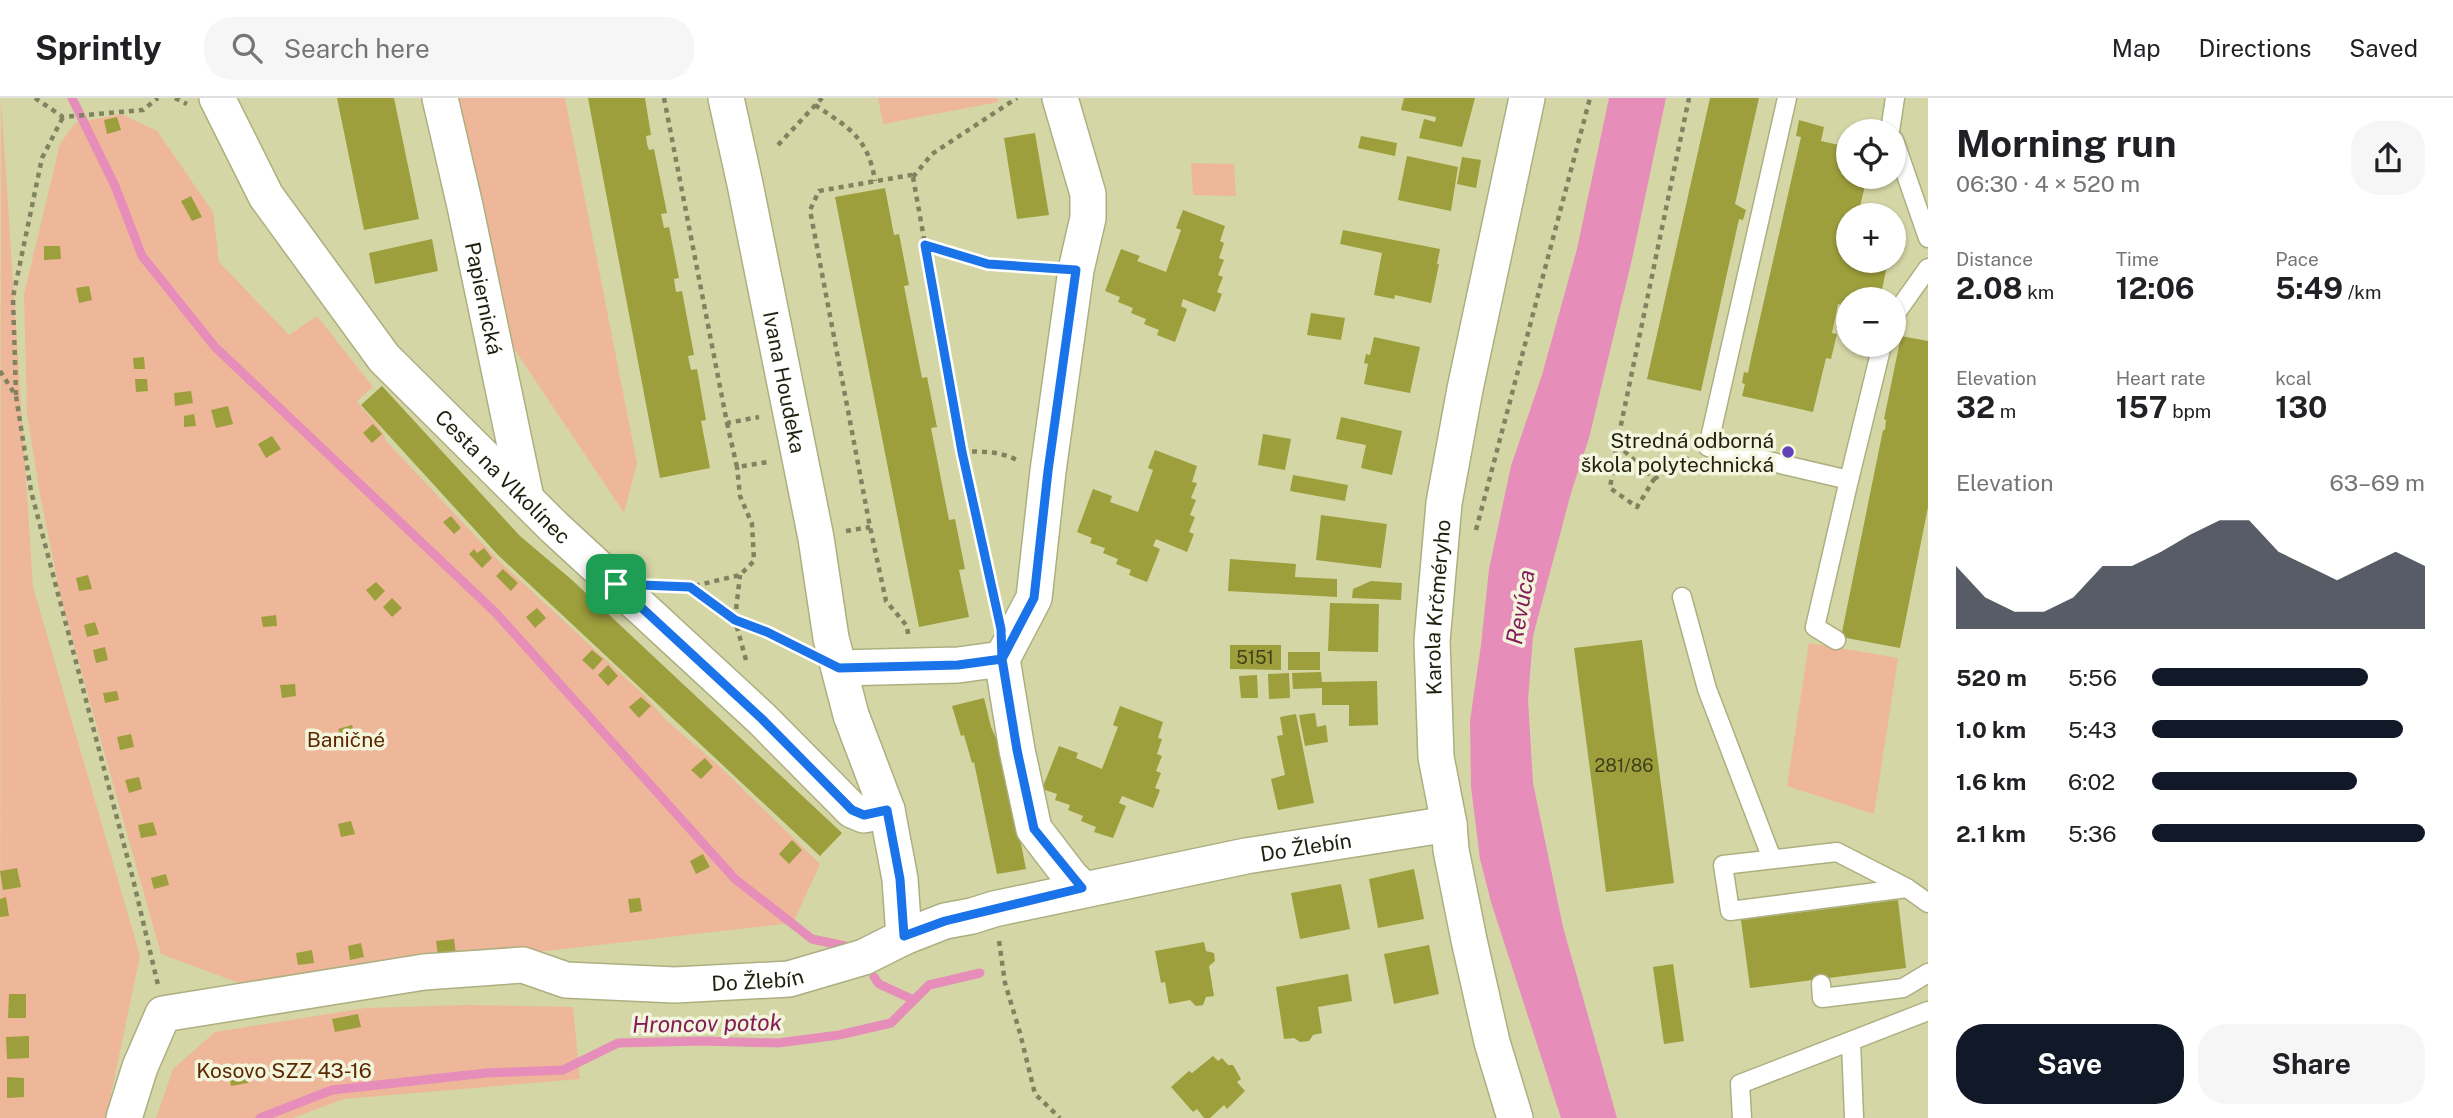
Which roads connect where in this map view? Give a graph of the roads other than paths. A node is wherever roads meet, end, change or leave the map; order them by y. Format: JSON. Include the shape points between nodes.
{"nodes":[{"id":1,"x":217,"y":98,"type":"edge"},
{"id":2,"x":440,"y":98,"type":"edge"},
{"id":3,"x":726,"y":98,"type":"edge"},
{"id":4,"x":1060,"y":98,"type":"edge"},
{"id":5,"x":1527,"y":98,"type":"edge"},
{"id":6,"x":1787,"y":98,"type":"edge"},
{"id":7,"x":1895,"y":98,"type":"edge"},
{"id":8,"x":1892,"y":119,"type":"edge"},
{"id":9,"x":1906,"y":175,"type":"edge"},
{"id":10,"x":1928,"y":238,"type":"edge"},
{"id":11,"x":1928,"y":268,"type":"edge"},
{"id":12,"x":1906,"y":299,"type":"edge"},
{"id":13,"x":1879,"y":357,"type":"edge"},
{"id":14,"x":1849,"y":480,"type":"junction"},
{"id":15,"x":526,"y":498,"type":"junction"},
{"id":16,"x":1682,"y":597,"type":"dead end"},
{"id":17,"x":1836,"y":640,"type":"dead end"},
{"id":18,"x":1002,"y":659,"type":"junction"},
{"id":19,"x":839,"y":668,"type":"junction"},
{"id":20,"x":887,"y":810,"type":"junction"},
{"id":21,"x":1449,"y":824,"type":"junction"},
{"id":22,"x":1772,"y":859,"type":"junction"},
{"id":23,"x":1082,"y":888,"type":"junction"},
{"id":24,"x":1907,"y":888,"type":"junction"},
{"id":25,"x":1928,"y":903,"type":"edge"},
{"id":26,"x":904,"y":936,"type":"junction"},
{"id":27,"x":1928,"y":973,"type":"edge"},
{"id":28,"x":1821,"y":984,"type":"dead end"},
{"id":29,"x":1928,"y":1011,"type":"edge"},
{"id":30,"x":1851,"y":1042,"type":"junction"},
{"id":31,"x":124,"y":1118,"type":"edge"},
{"id":32,"x":1515,"y":1118,"type":"edge"},
{"id":33,"x":1742,"y":1118,"type":"edge"},
{"id":34,"x":1854,"y":1118,"type":"edge"}],
"edges":[{"from":1,"to":15,"type":"street","name":"Cesta na Vlkolínec","via":[[266,196],[384,358]]},
{"from":2,"to":15,"type":"street","name":"Papiernická"},
{"from":3,"to":19,"type":"street","name":"Ivana Houdeka"},
{"from":4,"to":18,"type":"street","via":[[1088,194],[1088,218],[1076,270],[1034,598]]},
{"from":5,"to":21,"type":"street","name":"Karola Krčméryho","via":[[1444,503],[1432,641],[1436,757]]},
{"from":6,"to":14,"type":"lane","via":[[1708,447]]},
{"from":7,"to":8,"type":"lane"},
{"from":9,"to":10,"type":"lane"},
{"from":11,"to":12,"type":"lane"},
{"from":13,"to":14,"type":"lane"},
{"from":14,"to":17,"type":"lane","via":[[1815,627]]},
{"from":15,"to":20,"type":"street","name":"Cesta na Vlkolínec","via":[[762,719],[852,810],[864,815]]},
{"from":16,"to":22,"type":"lane","via":[[1707,690]]},
{"from":18,"to":19,"type":"street","via":[[958,665]]},
{"from":18,"to":23,"type":"street","via":[[1034,829]]},
{"from":19,"to":20,"type":"street","name":"Ivana Houdeka","via":[[851,715]]},
{"from":20,"to":26,"type":"street","name":"Ivana Houdeka","via":[[900,879]]},
{"from":21,"to":23,"type":"street","name":"Do Žlebín"},
{"from":21,"to":32,"type":"street","name":"Karola Krčméryho","via":[[1469,940]]},
{"from":22,"to":24,"type":"lane","via":[[1838,852]]},
{"from":22,"to":24,"type":"lane","via":[[1723,865],[1730,911]]},
{"from":23,"to":26,"type":"street","name":"Do Žlebín","via":[[945,921]]},
{"from":24,"to":25,"type":"lane"},
{"from":26,"to":31,"type":"street","name":"Do Žlebín","via":[[864,957],[789,979],[675,985],[566,980],[523,965],[424,972],[163,1014]]},
{"from":27,"to":28,"type":"lane","via":[[1903,989],[1822,998]]},
{"from":29,"to":30,"type":"lane"},
{"from":30,"to":33,"type":"lane","via":[[1740,1084]]},
{"from":30,"to":34,"type":"lane"}]}
